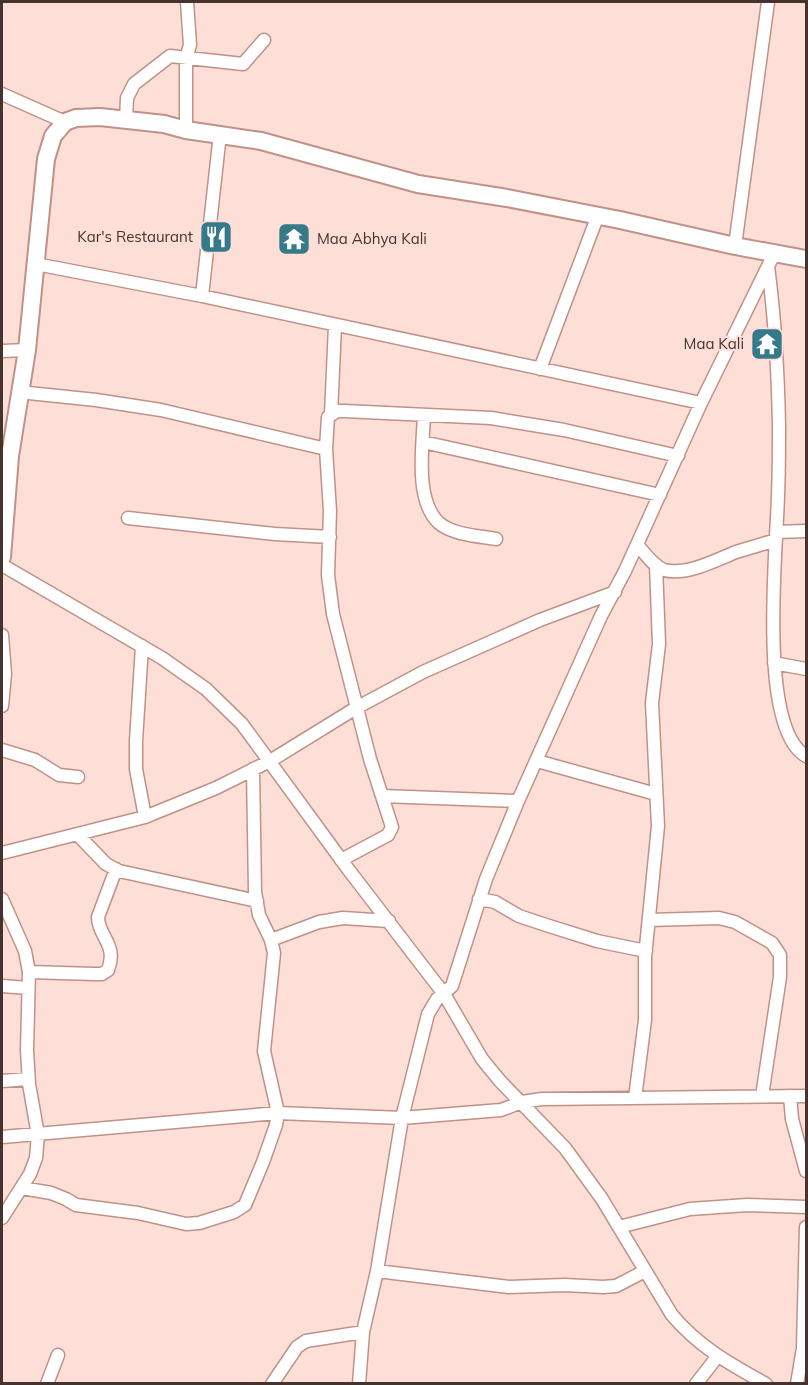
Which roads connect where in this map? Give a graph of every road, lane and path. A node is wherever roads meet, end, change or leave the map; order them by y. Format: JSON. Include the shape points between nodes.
{"nodes":[{"id":1,"x":187,"y":2,"type":"edge"},
{"id":2,"x":768,"y":2,"type":"edge"},
{"id":3,"x":264,"y":40,"type":"dead end"},
{"id":4,"x":186,"y":58,"type":"junction"},
{"id":5,"x":2,"y":94,"type":"edge"},
{"id":6,"x":126,"y":120,"type":"junction"},
{"id":7,"x":64,"y":122,"type":"junction"},
{"id":8,"x":186,"y":130,"type":"junction"},
{"id":9,"x":220,"y":134,"type":"junction"},
{"id":10,"x":598,"y":215,"type":"junction"},
{"id":11,"x":735,"y":246,"type":"junction"},
{"id":12,"x":807,"y":259,"type":"edge"},
{"id":13,"x":771,"y":260,"type":"junction"},
{"id":14,"x":36,"y":264,"type":"junction"},
{"id":15,"x":202,"y":296,"type":"junction"},
{"id":16,"x":335,"y":326,"type":"junction"},
{"id":17,"x":27,"y":350,"type":"junction"},
{"id":18,"x":2,"y":351,"type":"edge"},
{"id":19,"x":540,"y":369,"type":"junction"},
{"id":20,"x":19,"y":392,"type":"junction"},
{"id":21,"x":701,"y":403,"type":"junction"},
{"id":22,"x":332,"y":414,"type":"junction"},
{"id":23,"x":424,"y":415,"type":"junction"},
{"id":24,"x":8,"y":433,"type":"edge"},
{"id":25,"x":423,"y":442,"type":"junction"},
{"id":26,"x":326,"y":448,"type":"junction"},
{"id":27,"x":678,"y":456,"type":"junction"},
{"id":28,"x":660,"y":495,"type":"junction"},
{"id":29,"x":128,"y":518,"type":"dead end"},
{"id":30,"x":807,"y":531,"type":"edge"},
{"id":31,"x":776,"y":536,"type":"junction"},
{"id":32,"x":330,"y":537,"type":"junction"},
{"id":33,"x":496,"y":539,"type":"dead end"},
{"id":34,"x":637,"y":545,"type":"junction"},
{"id":35,"x":2,"y":556,"type":"edge"},
{"id":36,"x":656,"y":566,"type":"junction"},
{"id":37,"x":615,"y":592,"type":"junction"},
{"id":38,"x":2,"y":635,"type":"edge"},
{"id":39,"x":142,"y":646,"type":"junction"},
{"id":40,"x":774,"y":663,"type":"junction"},
{"id":41,"x":807,"y":669,"type":"edge"},
{"id":42,"x":2,"y":706,"type":"edge"},
{"id":43,"x":357,"y":708,"type":"junction"},
{"id":44,"x":2,"y":750,"type":"edge"},
{"id":45,"x":807,"y":756,"type":"edge"},
{"id":46,"x":270,"y":761,"type":"junction"},
{"id":47,"x":537,"y":761,"type":"junction"},
{"id":48,"x":254,"y":769,"type":"junction"},
{"id":49,"x":78,"y":777,"type":"dead end"},
{"id":50,"x":656,"y":794,"type":"junction"},
{"id":51,"x":382,"y":796,"type":"junction"},
{"id":52,"x":518,"y":801,"type":"junction"},
{"id":53,"x":145,"y":817,"type":"junction"},
{"id":54,"x":78,"y":835,"type":"junction"},
{"id":55,"x":2,"y":853,"type":"edge"},
{"id":56,"x":341,"y":860,"type":"junction"},
{"id":57,"x":116,"y":869,"type":"junction"},
{"id":58,"x":2,"y":899,"type":"edge"},
{"id":59,"x":479,"y":899,"type":"junction"},
{"id":60,"x":257,"y":901,"type":"junction"},
{"id":61,"x":649,"y":920,"type":"junction"},
{"id":62,"x":389,"y":921,"type":"junction"},
{"id":63,"x":271,"y":940,"type":"junction"},
{"id":64,"x":646,"y":951,"type":"junction"},
{"id":65,"x":29,"y":972,"type":"junction"},
{"id":66,"x":2,"y":986,"type":"edge"},
{"id":67,"x":28,"y":988,"type":"junction"},
{"id":68,"x":444,"y":994,"type":"junction"},
{"id":69,"x":28,"y":1079,"type":"junction"},
{"id":70,"x":2,"y":1080,"type":"edge"},
{"id":71,"x":762,"y":1096,"type":"junction"},
{"id":72,"x":790,"y":1096,"type":"junction"},
{"id":73,"x":807,"y":1096,"type":"edge"},
{"id":74,"x":635,"y":1098,"type":"junction"},
{"id":75,"x":522,"y":1102,"type":"junction"},
{"id":76,"x":278,"y":1113,"type":"junction"},
{"id":77,"x":402,"y":1118,"type":"junction"},
{"id":78,"x":38,"y":1135,"type":"junction"},
{"id":79,"x":2,"y":1137,"type":"edge"},
{"id":80,"x":807,"y":1171,"type":"edge"},
{"id":81,"x":22,"y":1188,"type":"junction"},
{"id":82,"x":807,"y":1207,"type":"edge"},
{"id":83,"x":2,"y":1218,"type":"edge"},
{"id":84,"x":619,"y":1227,"type":"junction"},
{"id":85,"x":807,"y":1227,"type":"edge"},
{"id":86,"x":377,"y":1271,"type":"junction"},
{"id":87,"x":645,"y":1271,"type":"junction"},
{"id":88,"x":363,"y":1332,"type":"junction"},
{"id":89,"x":58,"y":1355,"type":"dead end"},
{"id":90,"x":717,"y":1357,"type":"junction"},
{"id":91,"x":48,"y":1383,"type":"edge"},
{"id":92,"x":272,"y":1383,"type":"edge"},
{"id":93,"x":359,"y":1383,"type":"edge"},
{"id":94,"x":696,"y":1383,"type":"edge"},
{"id":95,"x":766,"y":1383,"type":"edge"},
{"id":96,"x":797,"y":1383,"type":"edge"}],
"edges":[{"from":1,"to":4,"type":"street","via":[[190,45]]},
{"from":2,"to":11,"type":"street"},
{"from":3,"to":4,"type":"street","via":[[243,64]]},
{"from":4,"to":6,"type":"street","via":[[170,56],[134,84],[127,98]]},
{"from":4,"to":8,"type":"street"},
{"from":5,"to":7,"type":"street"},
{"from":6,"to":7,"type":"main road","via":[[88,116]]},
{"from":6,"to":8,"type":"main road"},
{"from":7,"to":14,"type":"main road","via":[[53,136],[46,159]]},
{"from":8,"to":9,"type":"main road"},
{"from":9,"to":10,"type":"main road","via":[[261,141],[418,184]]},
{"from":9,"to":15,"type":"street"},
{"from":10,"to":11,"type":"main road"},
{"from":10,"to":19,"type":"street"},
{"from":11,"to":13,"type":"main road"},
{"from":12,"to":13,"type":"main road"},
{"from":13,"to":21,"type":"street"},
{"from":13,"to":31,"type":"street","via":[[778,371]]},
{"from":14,"to":15,"type":"street"},
{"from":14,"to":17,"type":"main road"},
{"from":15,"to":16,"type":"street"},
{"from":16,"to":19,"type":"street"},
{"from":16,"to":22,"type":"street"},
{"from":17,"to":18,"type":"street"},
{"from":17,"to":20,"type":"main road"},
{"from":19,"to":21,"type":"street"},
{"from":20,"to":24,"type":"main road"},
{"from":20,"to":26,"type":"street","via":[[161,410]]},
{"from":21,"to":27,"type":"street"},
{"from":22,"to":23,"type":"street","via":[[344,411]]},
{"from":22,"to":26,"type":"street","via":[[328,417]]},
{"from":23,"to":25,"type":"street"},
{"from":23,"to":27,"type":"street","via":[[522,423]]},
{"from":24,"to":35,"type":"main road"},
{"from":25,"to":28,"type":"street"},
{"from":25,"to":33,"type":"street","via":[[422,477],[430,512],[440,524],[454,531]]},
{"from":26,"to":32,"type":"street"},
{"from":27,"to":28,"type":"street"},
{"from":28,"to":34,"type":"street"},
{"from":29,"to":32,"type":"street"},
{"from":30,"to":31,"type":"street"},
{"from":31,"to":36,"type":"street","via":[[698,567],[665,570]]},
{"from":31,"to":40,"type":"street"},
{"from":32,"to":43,"type":"street","via":[[328,575],[333,614]]},
{"from":34,"to":36,"type":"street"},
{"from":34,"to":37,"type":"street"},
{"from":35,"to":39,"type":"street"},
{"from":36,"to":50,"type":"street","via":[[659,644],[652,703]]},
{"from":37,"to":43,"type":"street","via":[[484,643]]},
{"from":37,"to":47,"type":"street"},
{"from":38,"to":42,"type":"street"},
{"from":39,"to":46,"type":"street","via":[[206,690],[242,724]]},
{"from":39,"to":53,"type":"street","via":[[136,769]]},
{"from":40,"to":41,"type":"street"},
{"from":40,"to":45,"type":"street","via":[[783,721],[790,739]]},
{"from":43,"to":46,"type":"street"},
{"from":43,"to":51,"type":"street"},
{"from":44,"to":49,"type":"street","via":[[35,760],[59,775]]},
{"from":46,"to":48,"type":"street"},
{"from":46,"to":56,"type":"street"},
{"from":47,"to":50,"type":"street"},
{"from":47,"to":52,"type":"street"},
{"from":48,"to":53,"type":"street"},
{"from":48,"to":60,"type":"street"},
{"from":50,"to":61,"type":"street","via":[[657,849]]},
{"from":51,"to":52,"type":"street"},
{"from":51,"to":56,"type":"street","via":[[391,832]]},
{"from":52,"to":59,"type":"street"},
{"from":53,"to":54,"type":"street"},
{"from":54,"to":55,"type":"street"},
{"from":54,"to":57,"type":"street"},
{"from":56,"to":62,"type":"street"},
{"from":57,"to":60,"type":"street"},
{"from":57,"to":65,"type":"street","via":[[98,925],[110,947],[108,970],[102,974]]},
{"from":58,"to":65,"type":"street"},
{"from":59,"to":64,"type":"street","via":[[597,941]]},
{"from":59,"to":68,"type":"street","via":[[455,979]]},
{"from":60,"to":63,"type":"street"},
{"from":61,"to":64,"type":"street"},
{"from":61,"to":71,"type":"street","via":[[719,918],[735,922],[776,948],[780,955],[780,977]]},
{"from":62,"to":63,"type":"street","via":[[319,921]]},
{"from":62,"to":68,"type":"street"},
{"from":63,"to":76,"type":"street","via":[[274,953],[264,1051]]},
{"from":64,"to":74,"type":"street","via":[[645,1020]]},
{"from":65,"to":67,"type":"street"},
{"from":66,"to":67,"type":"street"},
{"from":67,"to":69,"type":"street"},
{"from":68,"to":75,"type":"street","via":[[482,1059]]},
{"from":68,"to":77,"type":"street","via":[[428,1014]]},
{"from":69,"to":70,"type":"street"},
{"from":69,"to":78,"type":"street"},
{"from":71,"to":72,"type":"street"},
{"from":71,"to":74,"type":"street"},
{"from":72,"to":73,"type":"street"},
{"from":72,"to":80,"type":"street","via":[[792,1119]]},
{"from":74,"to":75,"type":"street"},
{"from":75,"to":77,"type":"street","via":[[501,1110]]},
{"from":75,"to":84,"type":"street","via":[[565,1148]]},
{"from":76,"to":77,"type":"street"},
{"from":76,"to":78,"type":"street"},
{"from":76,"to":81,"type":"street","via":[[245,1204],[234,1212],[199,1223],[92,1209],[51,1193]]},
{"from":77,"to":86,"type":"street"},
{"from":78,"to":79,"type":"street"},
{"from":78,"to":81,"type":"street","via":[[36,1158]]},
{"from":81,"to":83,"type":"street"},
{"from":82,"to":84,"type":"street","via":[[690,1209]]},
{"from":84,"to":87,"type":"street"},
{"from":85,"to":96,"type":"street","via":[[803,1348]]},
{"from":86,"to":87,"type":"street","via":[[509,1287],[603,1287],[616,1286]]},
{"from":86,"to":88,"type":"street"},
{"from":87,"to":90,"type":"street","via":[[672,1315]]},
{"from":88,"to":92,"type":"street","via":[[306,1341],[297,1347]]},
{"from":88,"to":93,"type":"street"},
{"from":89,"to":91,"type":"street"},
{"from":90,"to":94,"type":"street"},
{"from":90,"to":95,"type":"street"}]}
